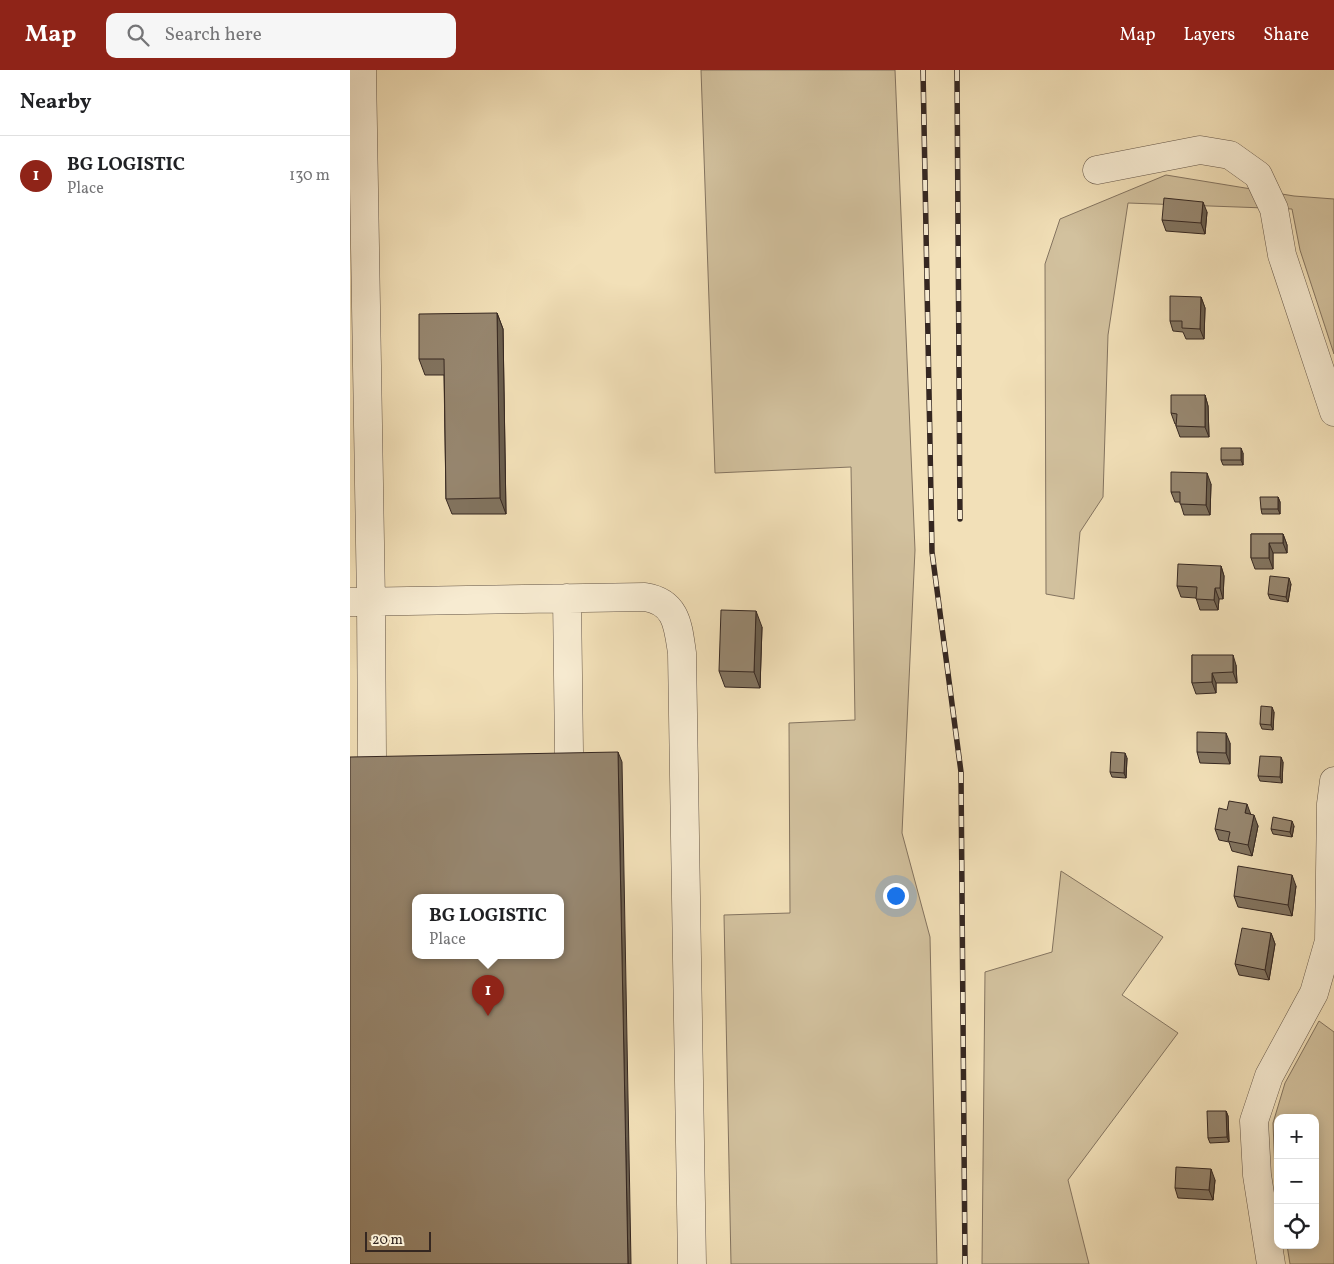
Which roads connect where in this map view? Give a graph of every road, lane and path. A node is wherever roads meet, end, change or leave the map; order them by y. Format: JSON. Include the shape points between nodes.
{"nodes":[{"id":1,"x":364,"y":73,"type":"edge"},
{"id":2,"x":1097,"y":170,"type":"dead end"},
{"id":3,"x":1334,"y":412,"type":"edge"},
{"id":4,"x":567,"y":598,"type":"junction"},
{"id":5,"x":361,"y":602,"type":"edge"},
{"id":6,"x":569,"y":752,"type":"edge"},
{"id":7,"x":372,"y":757,"type":"edge"},
{"id":8,"x":1334,"y":781,"type":"edge"},
{"id":9,"x":692,"y":1264,"type":"edge"},
{"id":10,"x":1270,"y":1264,"type":"edge"}],
"edges":[{"from":1,"to":5,"type":"street"},
{"from":2,"to":3,"type":"street","via":[[1200,150],[1230,155],[1258,175],[1274,209],[1282,255]]},
{"from":4,"to":5,"type":"street"},
{"from":4,"to":6,"type":"street"},
{"from":4,"to":9,"type":"street","via":[[656,599],[670,610],[679,632],[682,653]]},
{"from":5,"to":7,"type":"street"},
{"from":8,"to":10,"type":"street","via":[[1329,941],[1314,993],[1269,1076],[1254,1121],[1257,1175]]}]}
